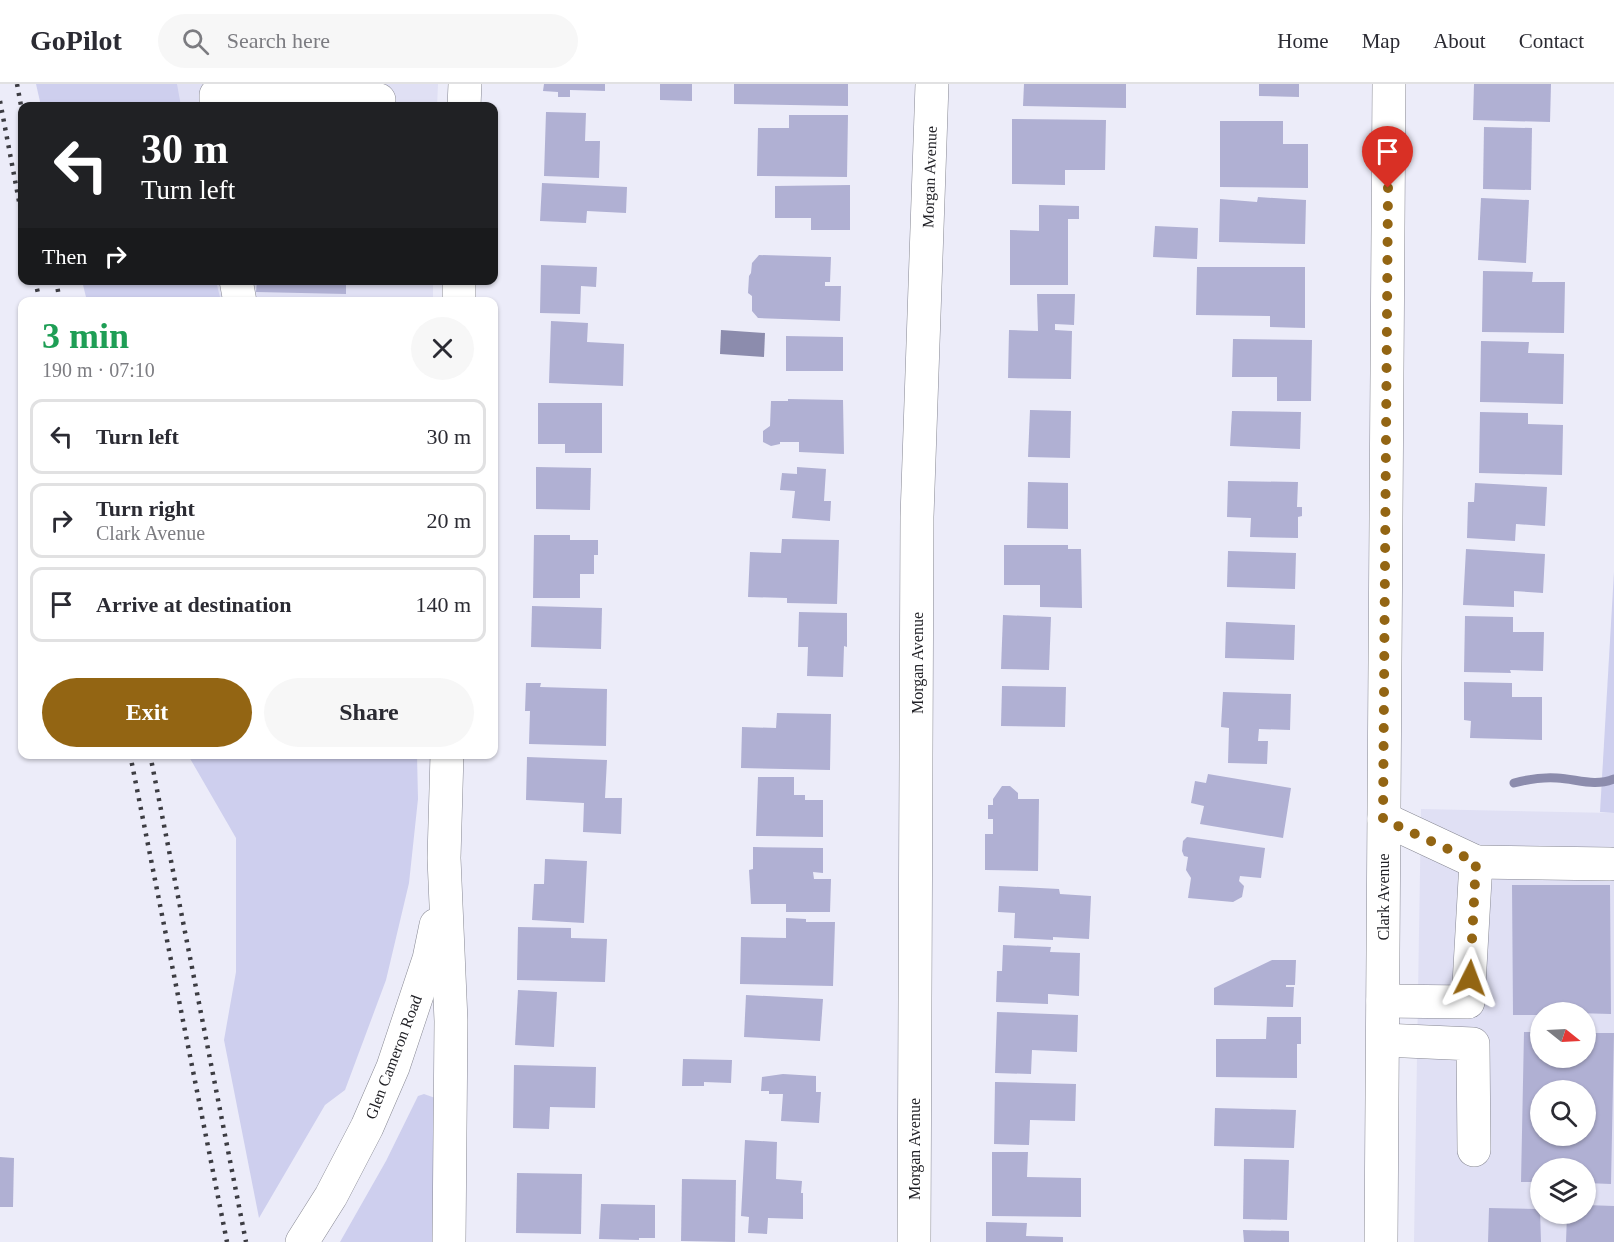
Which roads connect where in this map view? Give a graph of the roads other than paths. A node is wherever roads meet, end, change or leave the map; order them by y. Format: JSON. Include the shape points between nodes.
{"nodes":[{"id":1,"x":465,"y":84,"type":"edge"},
{"id":2,"x":932,"y":84,"type":"edge"},
{"id":3,"x":1389,"y":84,"type":"edge"},
{"id":4,"x":380,"y":100,"type":"dead end"},
{"id":5,"x":216,"y":102,"type":"edge"},
{"id":6,"x":464,"y":102,"type":"edge"},
{"id":7,"x":447,"y":759,"type":"edge"},
{"id":8,"x":1383,"y":819,"type":"junction"},
{"id":9,"x":444,"y":858,"type":"junction"},
{"id":10,"x":1476,"y":862,"type":"junction"},
{"id":11,"x":1610,"y":864,"type":"dead end"},
{"id":12,"x":1383,"y":1001,"type":"junction"},
{"id":13,"x":1383,"y":1040,"type":"junction"},
{"id":14,"x":1474,"y":1150,"type":"dead end"},
{"id":15,"x":302,"y":1242,"type":"edge"},
{"id":16,"x":449,"y":1242,"type":"edge"},
{"id":17,"x":914,"y":1242,"type":"edge"},
{"id":18,"x":1381,"y":1242,"type":"edge"}],
"edges":[{"from":1,"to":6,"type":"street"},
{"from":2,"to":17,"type":"street","name":"Morgan Avenue","via":[[917,517]]},
{"from":3,"to":8,"type":"street","name":"Clark Avenue"},
{"from":4,"to":5,"type":"street","via":[[284,93],[216,95]]},
{"from":7,"to":9,"type":"street","name":"Glen Cameron Road"},
{"from":8,"to":10,"type":"street"},
{"from":8,"to":12,"type":"street","name":"Clark Avenue"},
{"from":9,"to":15,"type":"street","name":"Glen Cameron Road","via":[[429,959],[393,1067],[367,1127]]},
{"from":9,"to":16,"type":"street","name":"Glen Cameron Road","via":[[452,1021]]},
{"from":10,"to":11,"type":"street"},
{"from":10,"to":12,"type":"street","via":[[1468,1002]]},
{"from":12,"to":13,"type":"street","name":"Clark Avenue"},
{"from":13,"to":14,"type":"street","via":[[1473,1044]]},
{"from":13,"to":18,"type":"street","name":"Clark Avenue"}]}
